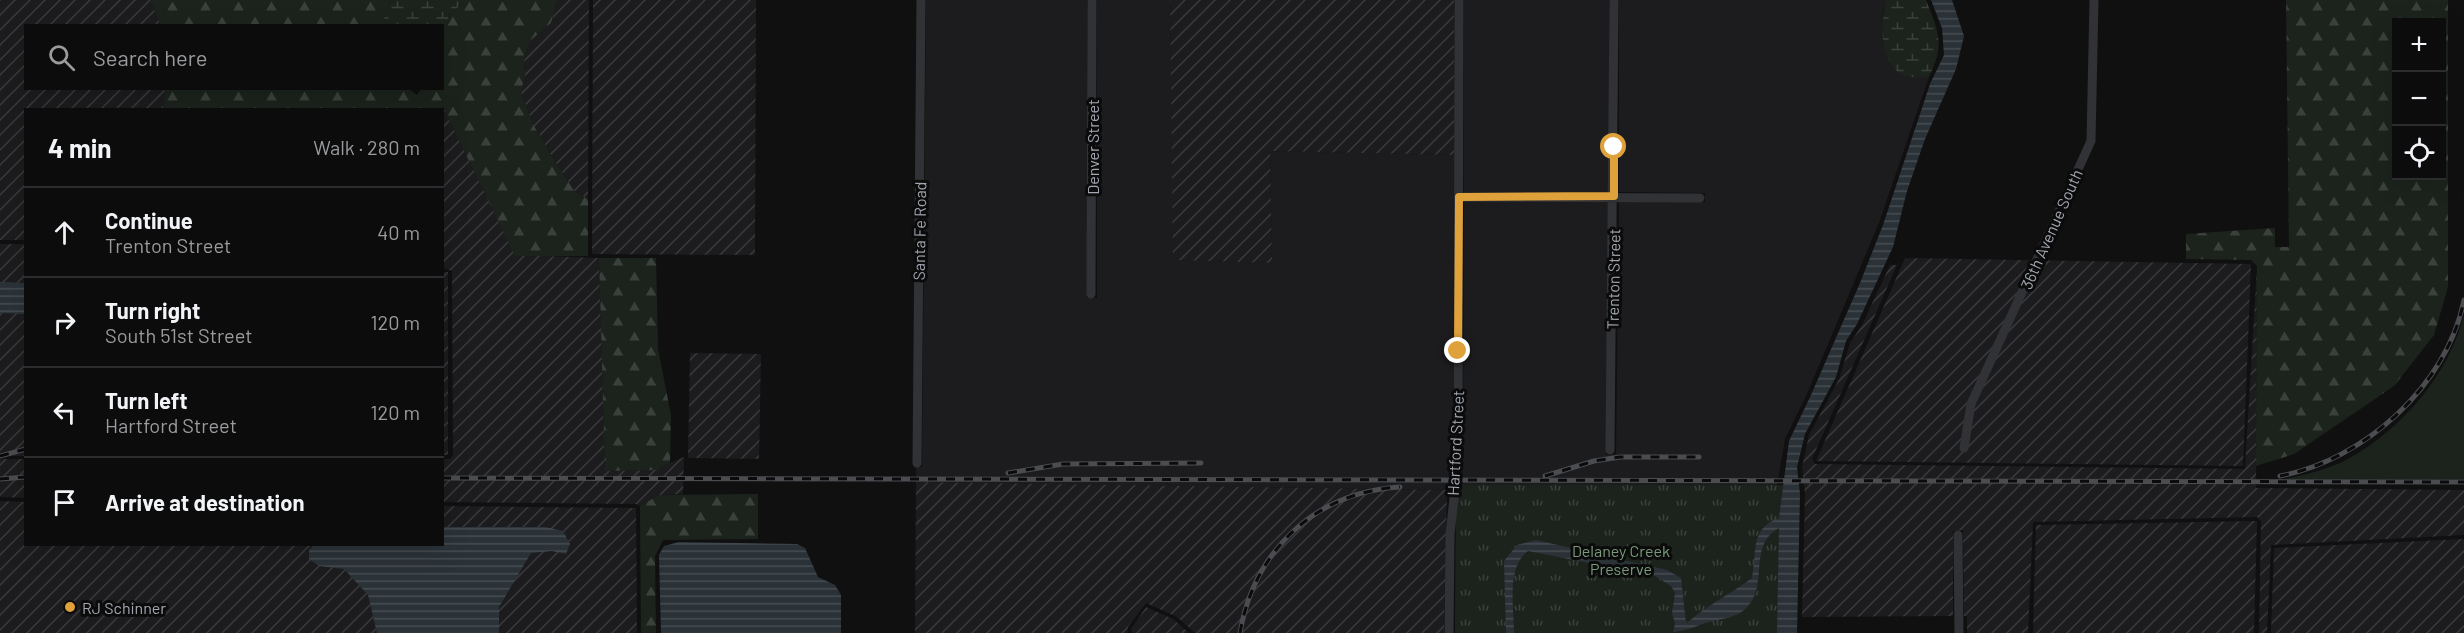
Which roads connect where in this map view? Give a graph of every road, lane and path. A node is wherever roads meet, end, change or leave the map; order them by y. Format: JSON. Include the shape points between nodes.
{"nodes":[{"id":1,"x":921,"y":0,"type":"edge"},
{"id":2,"x":1092,"y":0,"type":"edge"},
{"id":3,"x":1459,"y":0,"type":"edge"},
{"id":4,"x":1614,"y":0,"type":"edge"},
{"id":5,"x":2094,"y":0,"type":"edge"},
{"id":6,"x":1614,"y":196,"type":"junction"},
{"id":7,"x":1459,"y":197,"type":"junction"},
{"id":8,"x":1700,"y":198,"type":"dead end"},
{"id":9,"x":1091,"y":294,"type":"dead end"},
{"id":10,"x":1964,"y":448,"type":"dead end"},
{"id":11,"x":1610,"y":450,"type":"dead end"},
{"id":12,"x":917,"y":463,"type":"dead end"},
{"id":13,"x":1958,"y":535,"type":"dead end"},
{"id":14,"x":1449,"y":633,"type":"edge"},
{"id":15,"x":1959,"y":633,"type":"edge"}],
"edges":[{"from":1,"to":12,"type":"street","name":"Santa Fe Road"},
{"from":2,"to":9,"type":"street","name":"Denver Street"},
{"from":3,"to":7,"type":"street","name":"Hartford Street"},
{"from":4,"to":6,"type":"street","name":"Trenton Street"},
{"from":5,"to":10,"type":"street","name":"36th Avenue South","via":[[2091,141],[1971,404]]},
{"from":6,"to":7,"type":"street"},
{"from":6,"to":8,"type":"street"},
{"from":6,"to":11,"type":"street","name":"Trenton Street"},
{"from":7,"to":14,"type":"street","name":"Hartford Street","via":[[1458,463],[1449,534]]},
{"from":13,"to":15,"type":"street"}]}
